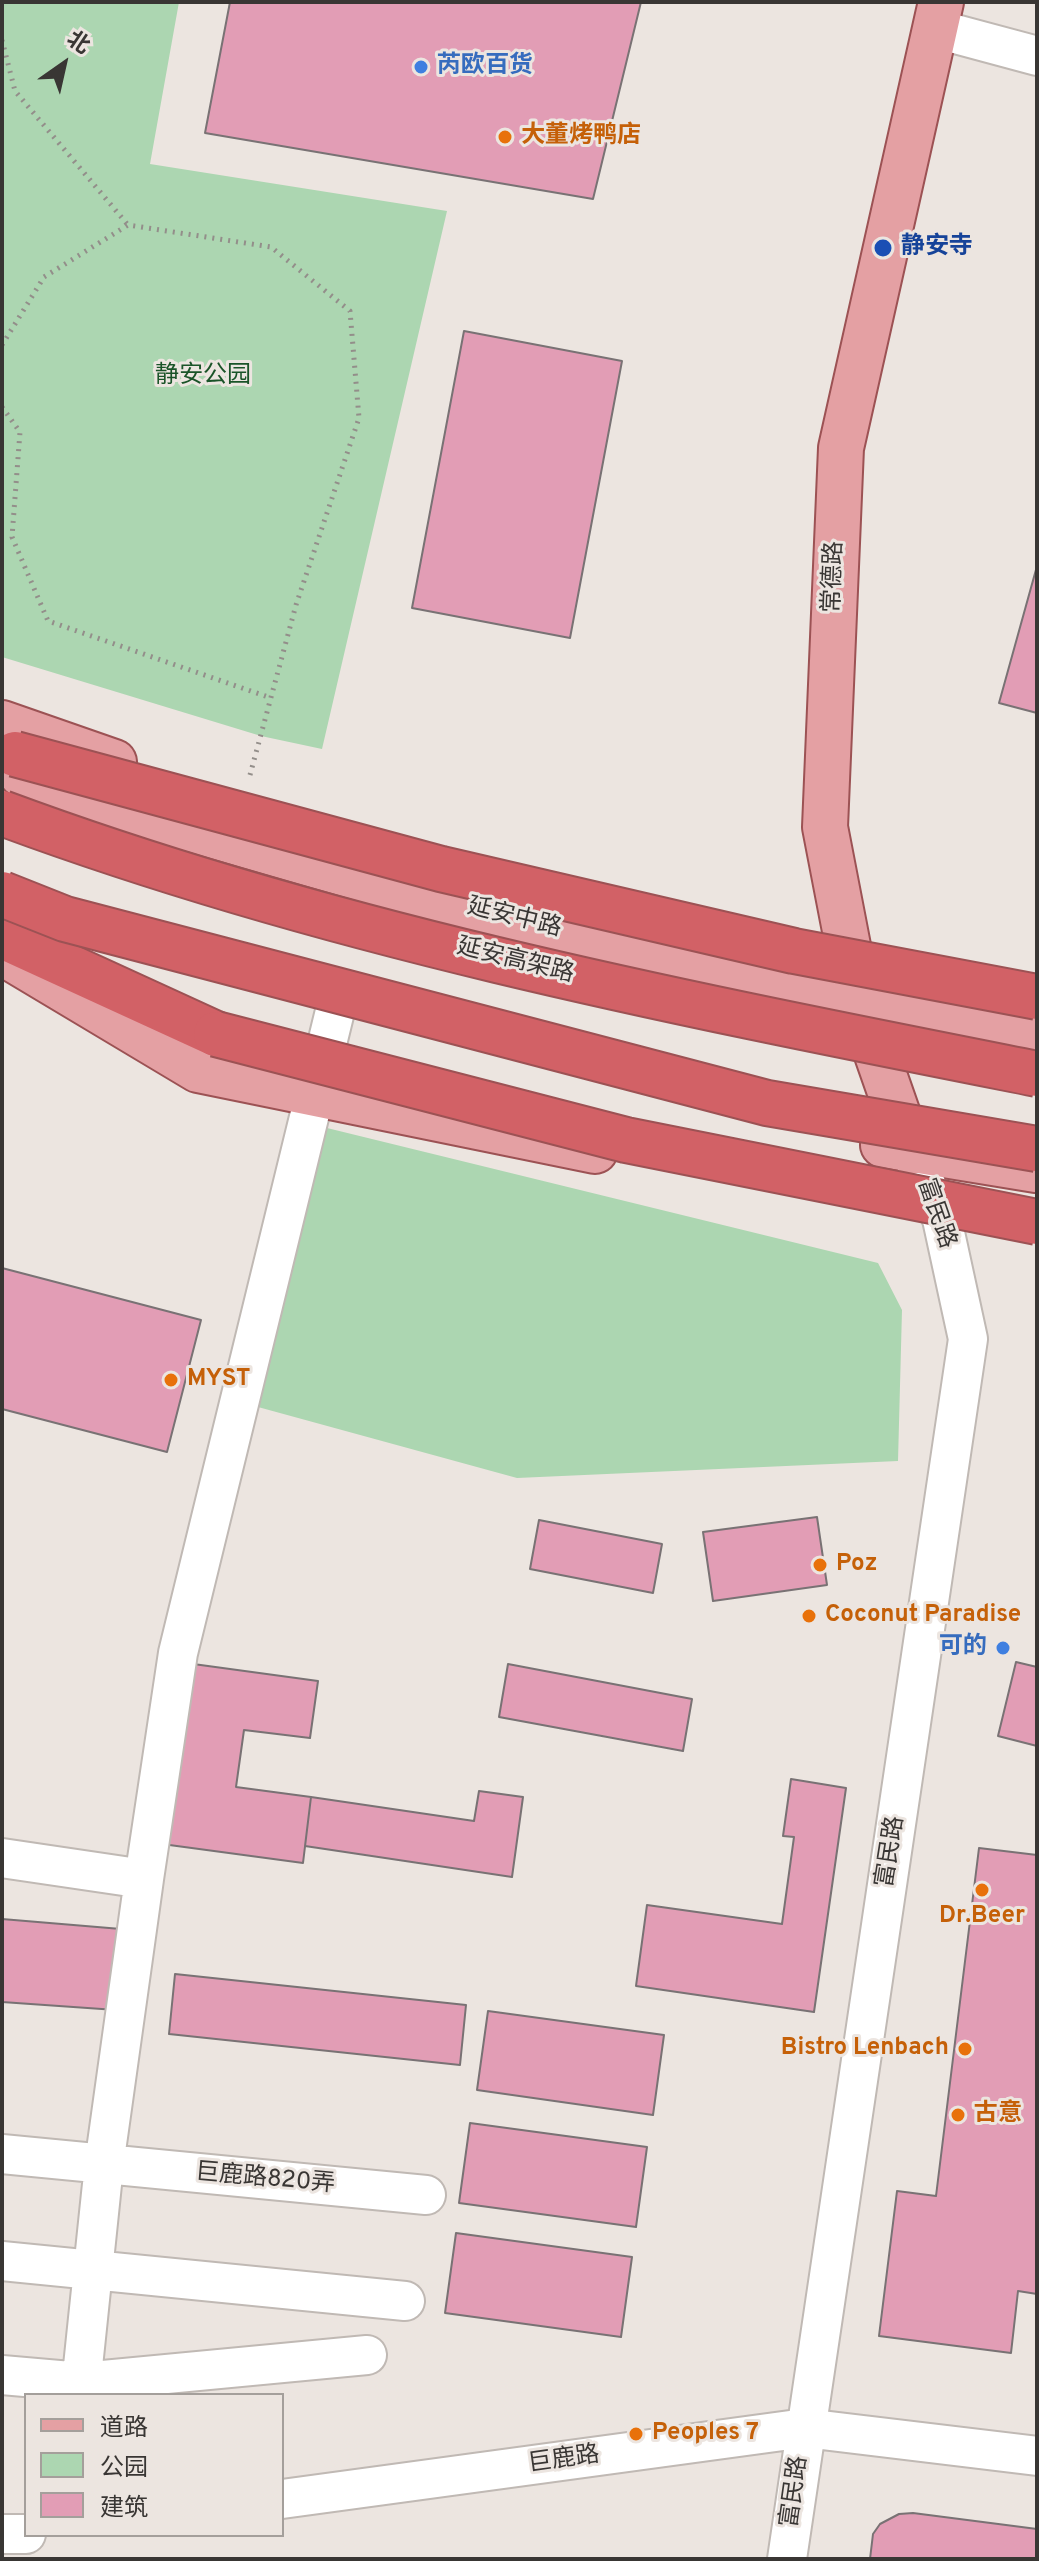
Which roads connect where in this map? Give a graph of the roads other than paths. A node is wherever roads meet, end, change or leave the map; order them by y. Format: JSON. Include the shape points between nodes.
{"nodes":[{"id":1,"x":937,"y":15,"type":"edge"},
{"id":2,"x":1037,"y":56,"type":"edge"},
{"id":3,"x":5,"y":749,"type":"edge"},
{"id":4,"x":2,"y":813,"type":"edge"},
{"id":5,"x":2,"y":894,"type":"edge"},
{"id":6,"x":2,"y":917,"type":"edge"},
{"id":7,"x":2,"y":936,"type":"edge"},
{"id":8,"x":2,"y":952,"type":"edge"},
{"id":9,"x":850,"y":954,"type":"junction"},
{"id":10,"x":1037,"y":984,"type":"edge"},
{"id":11,"x":1037,"y":997,"type":"edge"},
{"id":12,"x":859,"y":1003,"type":"junction"},
{"id":13,"x":335,"y":1011,"type":"junction"},
{"id":14,"x":1037,"y":1031,"type":"edge"},
{"id":15,"x":1037,"y":1074,"type":"edge"},
{"id":16,"x":315,"y":1095,"type":"junction"},
{"id":17,"x":1037,"y":1149,"type":"edge"},
{"id":18,"x":911,"y":1152,"type":"junction"},
{"id":19,"x":1037,"y":1170,"type":"edge"},
{"id":20,"x":942,"y":1219,"type":"junction"},
{"id":21,"x":1037,"y":1222,"type":"edge"},
{"id":22,"x":1037,"y":1233,"type":"edge"},
{"id":23,"x":2,"y":1858,"type":"edge"},
{"id":24,"x":144,"y":1879,"type":"junction"},
{"id":25,"x":2,"y":2154,"type":"edge"},
{"id":26,"x":104,"y":2165,"type":"junction"},
{"id":27,"x":426,"y":2195,"type":"dead end"},
{"id":28,"x":2,"y":2261,"type":"edge"},
{"id":29,"x":94,"y":2270,"type":"junction"},
{"id":30,"x":405,"y":2301,"type":"dead end"},
{"id":31,"x":367,"y":2355,"type":"dead end"},
{"id":32,"x":2,"y":2375,"type":"edge"},
{"id":33,"x":81,"y":2388,"type":"edge"},
{"id":34,"x":805,"y":2428,"type":"junction"},
{"id":35,"x":1037,"y":2456,"type":"edge"},
{"id":36,"x":284,"y":2499,"type":"edge"},
{"id":37,"x":2,"y":2534,"type":"edge"},
{"id":38,"x":24,"y":2534,"type":"edge"},
{"id":39,"x":787,"y":2559,"type":"edge"}],
"edges":[{"from":1,"to":2,"type":"street"},
{"from":1,"to":9,"type":"main road","name":"常德路","via":[[841,448],[825,827]]},
{"from":3,"to":9,"type":"main road","via":[[498,863]]},
{"from":3,"to":11,"type":"highway","bridge":true,"via":[[441,869],[794,951]]},
{"from":3,"to":12,"type":"main road","name":"延安中路","via":[[121,809],[425,897]]},
{"from":4,"to":15,"type":"highway","name":"延安高架路","bridge":true,"via":[[86,845],[310,911],[675,1003]]},
{"from":5,"to":17,"type":"highway","bridge":true,"via":[[65,919],[767,1103]]},
{"from":6,"to":13,"type":"main road"},
{"from":7,"to":21,"type":"highway","bridge":true,"via":[[216,1034],[626,1140]]},
{"from":8,"to":16,"type":"main road","via":[[198,1070]]},
{"from":9,"to":10,"type":"main road"},
{"from":9,"to":12,"type":"main road","name":"常德路"},
{"from":12,"to":14,"type":"main road","name":"延安中路"},
{"from":12,"to":18,"type":"main road","name":"常德路"},
{"from":13,"to":16,"type":"street"},
{"from":13,"to":18,"type":"main road"},
{"from":16,"to":20,"type":"main road"},
{"from":16,"to":24,"type":"street","via":[[178,1653]]},
{"from":18,"to":19,"type":"main road"},
{"from":18,"to":20,"type":"street","name":"富民路"},
{"from":20,"to":22,"type":"main road"},
{"from":20,"to":34,"type":"street","name":"富民路","via":[[968,1339]]},
{"from":23,"to":24,"type":"street"},
{"from":24,"to":26,"type":"street"},
{"from":25,"to":26,"type":"street","name":"巨鹿路820弄"},
{"from":26,"to":27,"type":"street","name":"巨鹿路820弄"},
{"from":26,"to":29,"type":"street"},
{"from":28,"to":29,"type":"street"},
{"from":29,"to":30,"type":"street"},
{"from":29,"to":33,"type":"street"},
{"from":31,"to":33,"type":"street"},
{"from":32,"to":33,"type":"street"},
{"from":34,"to":35,"type":"street","name":"巨鹿路"},
{"from":34,"to":36,"type":"street","name":"巨鹿路"},
{"from":34,"to":39,"type":"street","name":"富民路"},
{"from":37,"to":38,"type":"street"}]}
